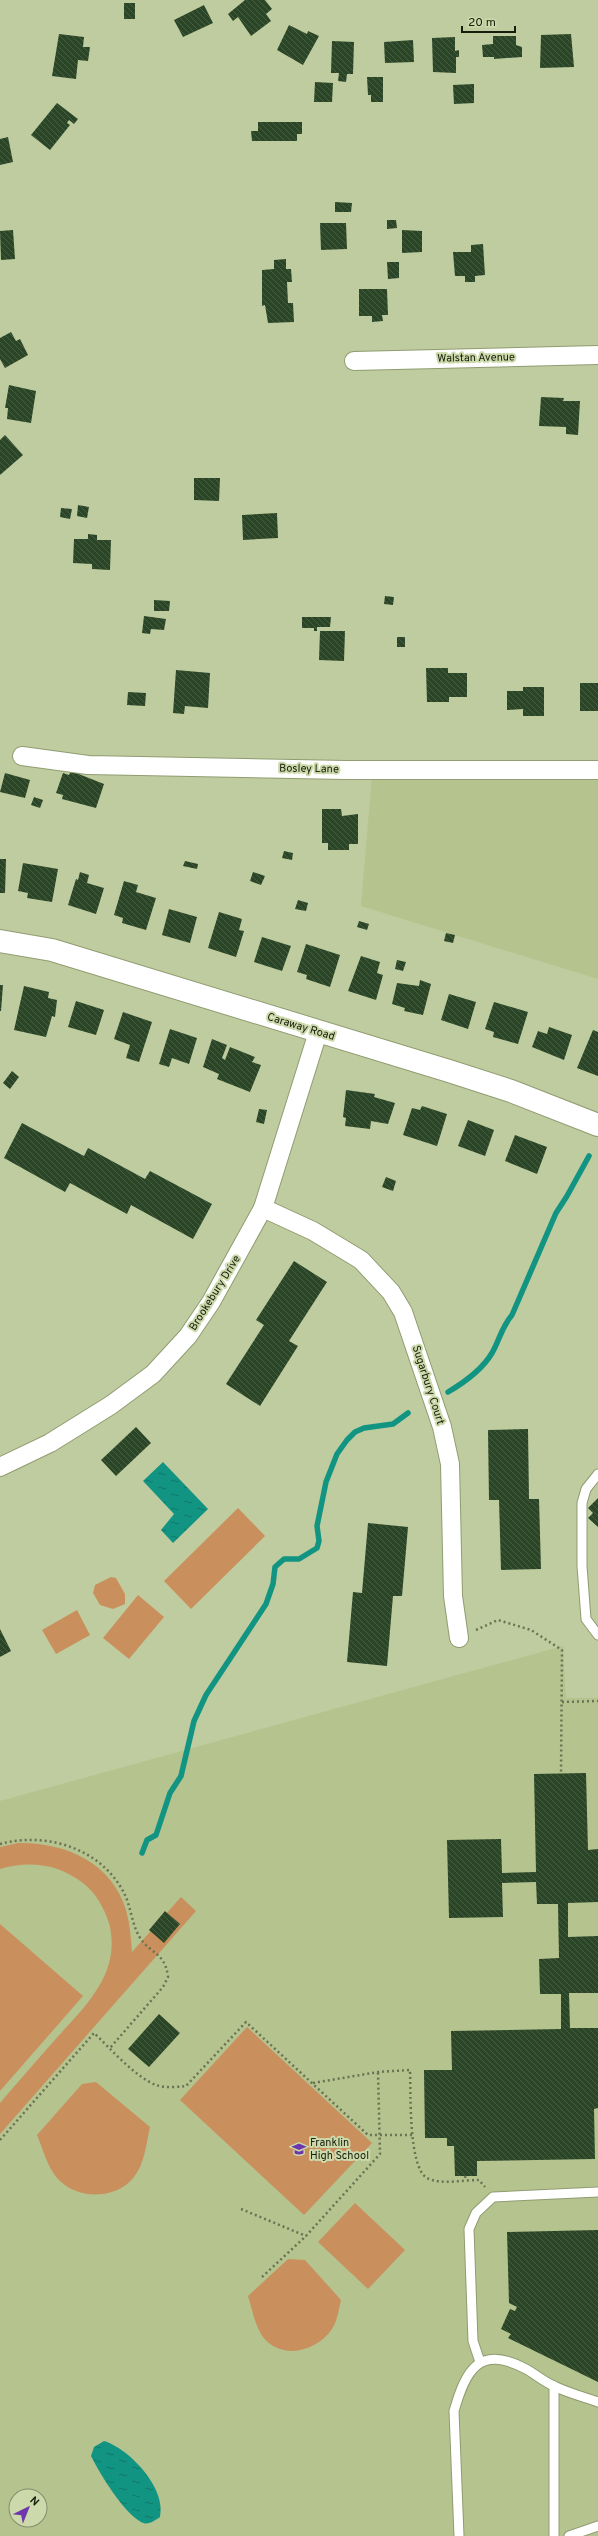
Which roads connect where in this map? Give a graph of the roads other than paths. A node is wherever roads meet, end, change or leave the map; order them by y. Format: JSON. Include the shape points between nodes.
{"nodes":[{"id":1,"x":598,"y":355,"type":"edge"},
{"id":2,"x":354,"y":361,"type":"dead end"},
{"id":3,"x":22,"y":756,"type":"dead end"},
{"id":4,"x":598,"y":770,"type":"edge"},
{"id":5,"x":0,"y":941,"type":"edge"},
{"id":6,"x":318,"y":1032,"type":"junction"},
{"id":7,"x":598,"y":1125,"type":"edge"},
{"id":8,"x":263,"y":1208,"type":"junction"},
{"id":9,"x":0,"y":1467,"type":"edge"},
{"id":10,"x":598,"y":1474,"type":"edge"},
{"id":11,"x":598,"y":1635,"type":"edge"},
{"id":12,"x":459,"y":1638,"type":"road end"},
{"id":13,"x":598,"y":2192,"type":"edge"},
{"id":14,"x":480,"y":2362,"type":"junction"},
{"id":15,"x":554,"y":2386,"type":"junction"},
{"id":16,"x":598,"y":2402,"type":"edge"},
{"id":17,"x":598,"y":2526,"type":"edge"},
{"id":18,"x":459,"y":2536,"type":"edge"},
{"id":19,"x":554,"y":2536,"type":"edge"},
{"id":20,"x":569,"y":2536,"type":"edge"}],
"edges":[{"from":1,"to":2,"type":"street","name":"Walstan Avenue"},
{"from":3,"to":4,"type":"street","name":"Bosley Lane","via":[[96,765],[346,770]]},
{"from":5,"to":6,"type":"street","name":"Caraway Road","via":[[52,950]]},
{"from":6,"to":7,"type":"street","name":"Caraway Road","via":[[511,1091]]},
{"from":6,"to":8,"type":"street","name":"Brookebury Drive"},
{"from":8,"to":9,"type":"street","name":"Brookebury Drive","via":[[211,1302],[176,1352],[153,1374],[111,1405],[50,1443]]},
{"from":8,"to":12,"type":"street","name":"Sugarbury Court","via":[[313,1231],[361,1260],[391,1292],[403,1312],[442,1427],[450,1464],[453,1596]]},
{"from":10,"to":11,"type":"lane","via":[[586,1489],[582,1504],[582,1566],[586,1619]]},
{"from":13,"to":14,"type":"lane","via":[[493,2197],[476,2213],[469,2229],[473,2341]]},
{"from":14,"to":15,"type":"lane","via":[[492,2359],[510,2362]]},
{"from":14,"to":18,"type":"lane","via":[[471,2369],[454,2411]]},
{"from":15,"to":16,"type":"lane"},
{"from":15,"to":19,"type":"lane"},
{"from":17,"to":20,"type":"lane"}]}
